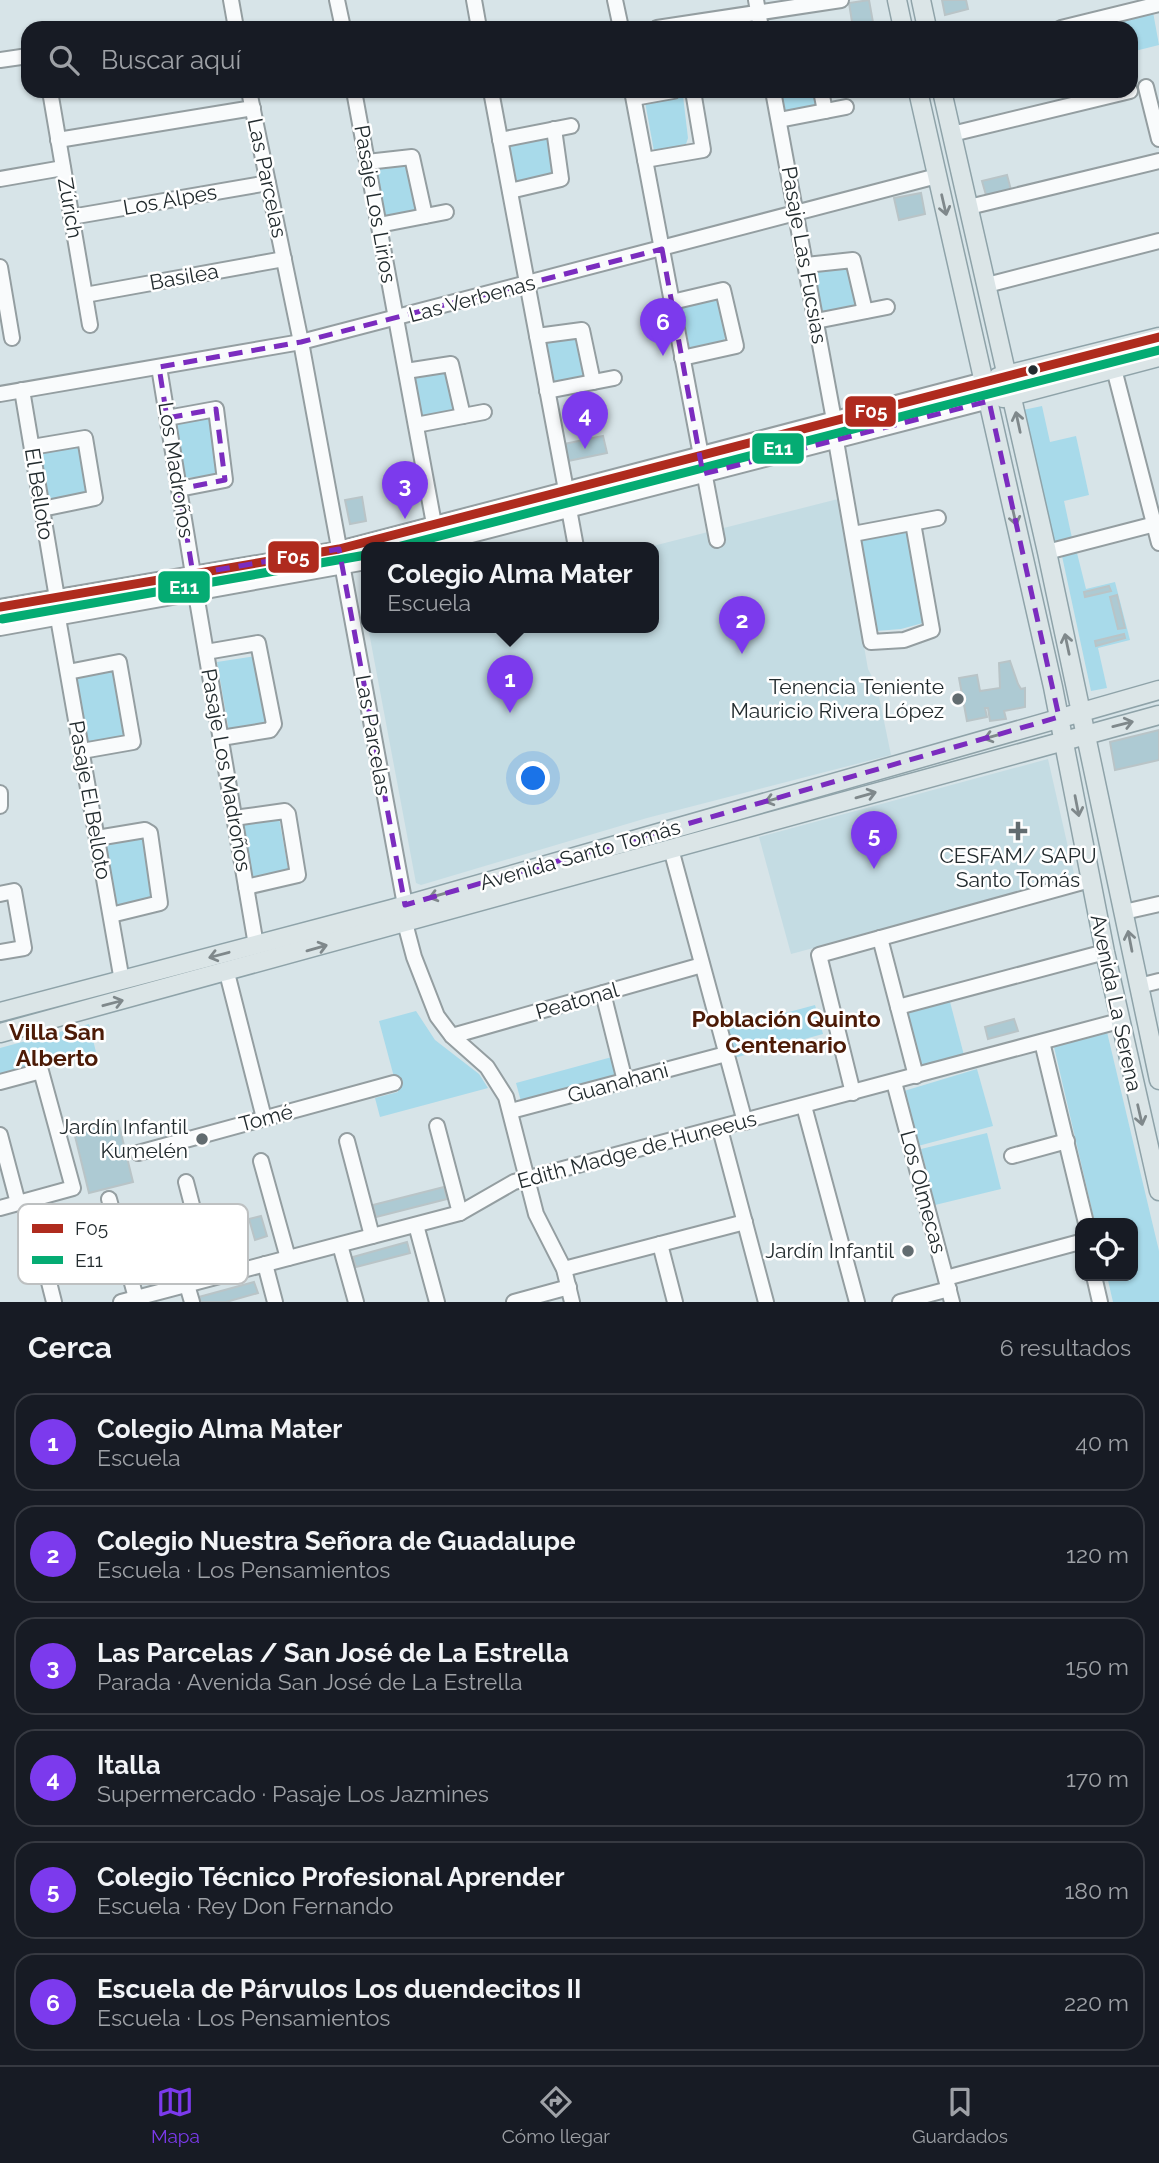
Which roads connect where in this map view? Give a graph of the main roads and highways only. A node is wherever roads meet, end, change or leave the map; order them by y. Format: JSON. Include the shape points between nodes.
{"nodes":[{"id":1,"x":897,"y":0,"type":"edge"},
{"id":2,"x":921,"y":0,"type":"edge"},
{"id":3,"x":902,"y":21,"type":"edge"},
{"id":4,"x":926,"y":21,"type":"edge"},
{"id":5,"x":920,"y":98,"type":"edge"},
{"id":6,"x":944,"y":98,"type":"edge"},
{"id":7,"x":1159,"y":337,"type":"edge"},
{"id":8,"x":1159,"y":357,"type":"edge"},
{"id":9,"x":1007,"y":374,"type":"junction"},
{"id":10,"x":984,"y":380,"type":"junction"},
{"id":11,"x":1012,"y":396,"type":"junction"},
{"id":12,"x":989,"y":401,"type":"junction"},
{"id":13,"x":1159,"y":690,"type":"edge"},
{"id":14,"x":1159,"y":715,"type":"edge"},
{"id":15,"x":1084,"y":724,"type":"junction"},
{"id":16,"x":1062,"y":730,"type":"junction"},
{"id":17,"x":0,"y":1012,"type":"edge"},
{"id":18,"x":0,"y":1033,"type":"edge"},
{"id":19,"x":1157,"y":1060,"type":"edge"},
{"id":20,"x":1159,"y":1080,"type":"edge"},
{"id":21,"x":1159,"y":1191,"type":"edge"}],
"edges":[{"from":1,"to":3,"type":"main road"},
{"from":2,"to":4,"type":"main road"},
{"from":5,"to":10,"type":"main road","name":"Avenida La Serena","one_way":true},
{"from":6,"to":9,"type":"main road","name":"Avenida La Serena"},
{"from":7,"to":9,"type":"main road"},
{"from":8,"to":11,"type":"main road"},
{"from":9,"to":10,"type":"main road"},
{"from":9,"to":11,"type":"main road","name":"Avenida La Serena"},
{"from":10,"to":12,"type":"main road","name":"Avenida La Serena"},
{"from":11,"to":12,"type":"main road"},
{"from":15,"to":11,"type":"main road","name":"Avenida La Serena","one_way":true},
{"from":12,"to":16,"type":"main road","name":"Avenida La Serena","one_way":true},
{"from":13,"to":15,"type":"main road","name":"Avenida Santo Tomás"},
{"from":15,"to":14,"type":"main road","name":"Avenida Santo Tomás","one_way":true},
{"from":15,"to":16,"type":"main road","name":"Avenida Santo Tomás"},
{"from":19,"to":15,"type":"main road","name":"Avenida La Serena","one_way":true},
{"from":16,"to":17,"type":"main road","name":"Avenida Santo Tomás","one_way":true},
{"from":18,"to":16,"type":"main road","name":"Avenida Santo Tomás","one_way":true,"via":[[671,849]]},
{"from":16,"to":21,"type":"main road","name":"Avenida La Serena","one_way":true,"via":[[1119,1021]]},
{"from":19,"to":20,"type":"main road","name":"Avenida La Serena"}]}
